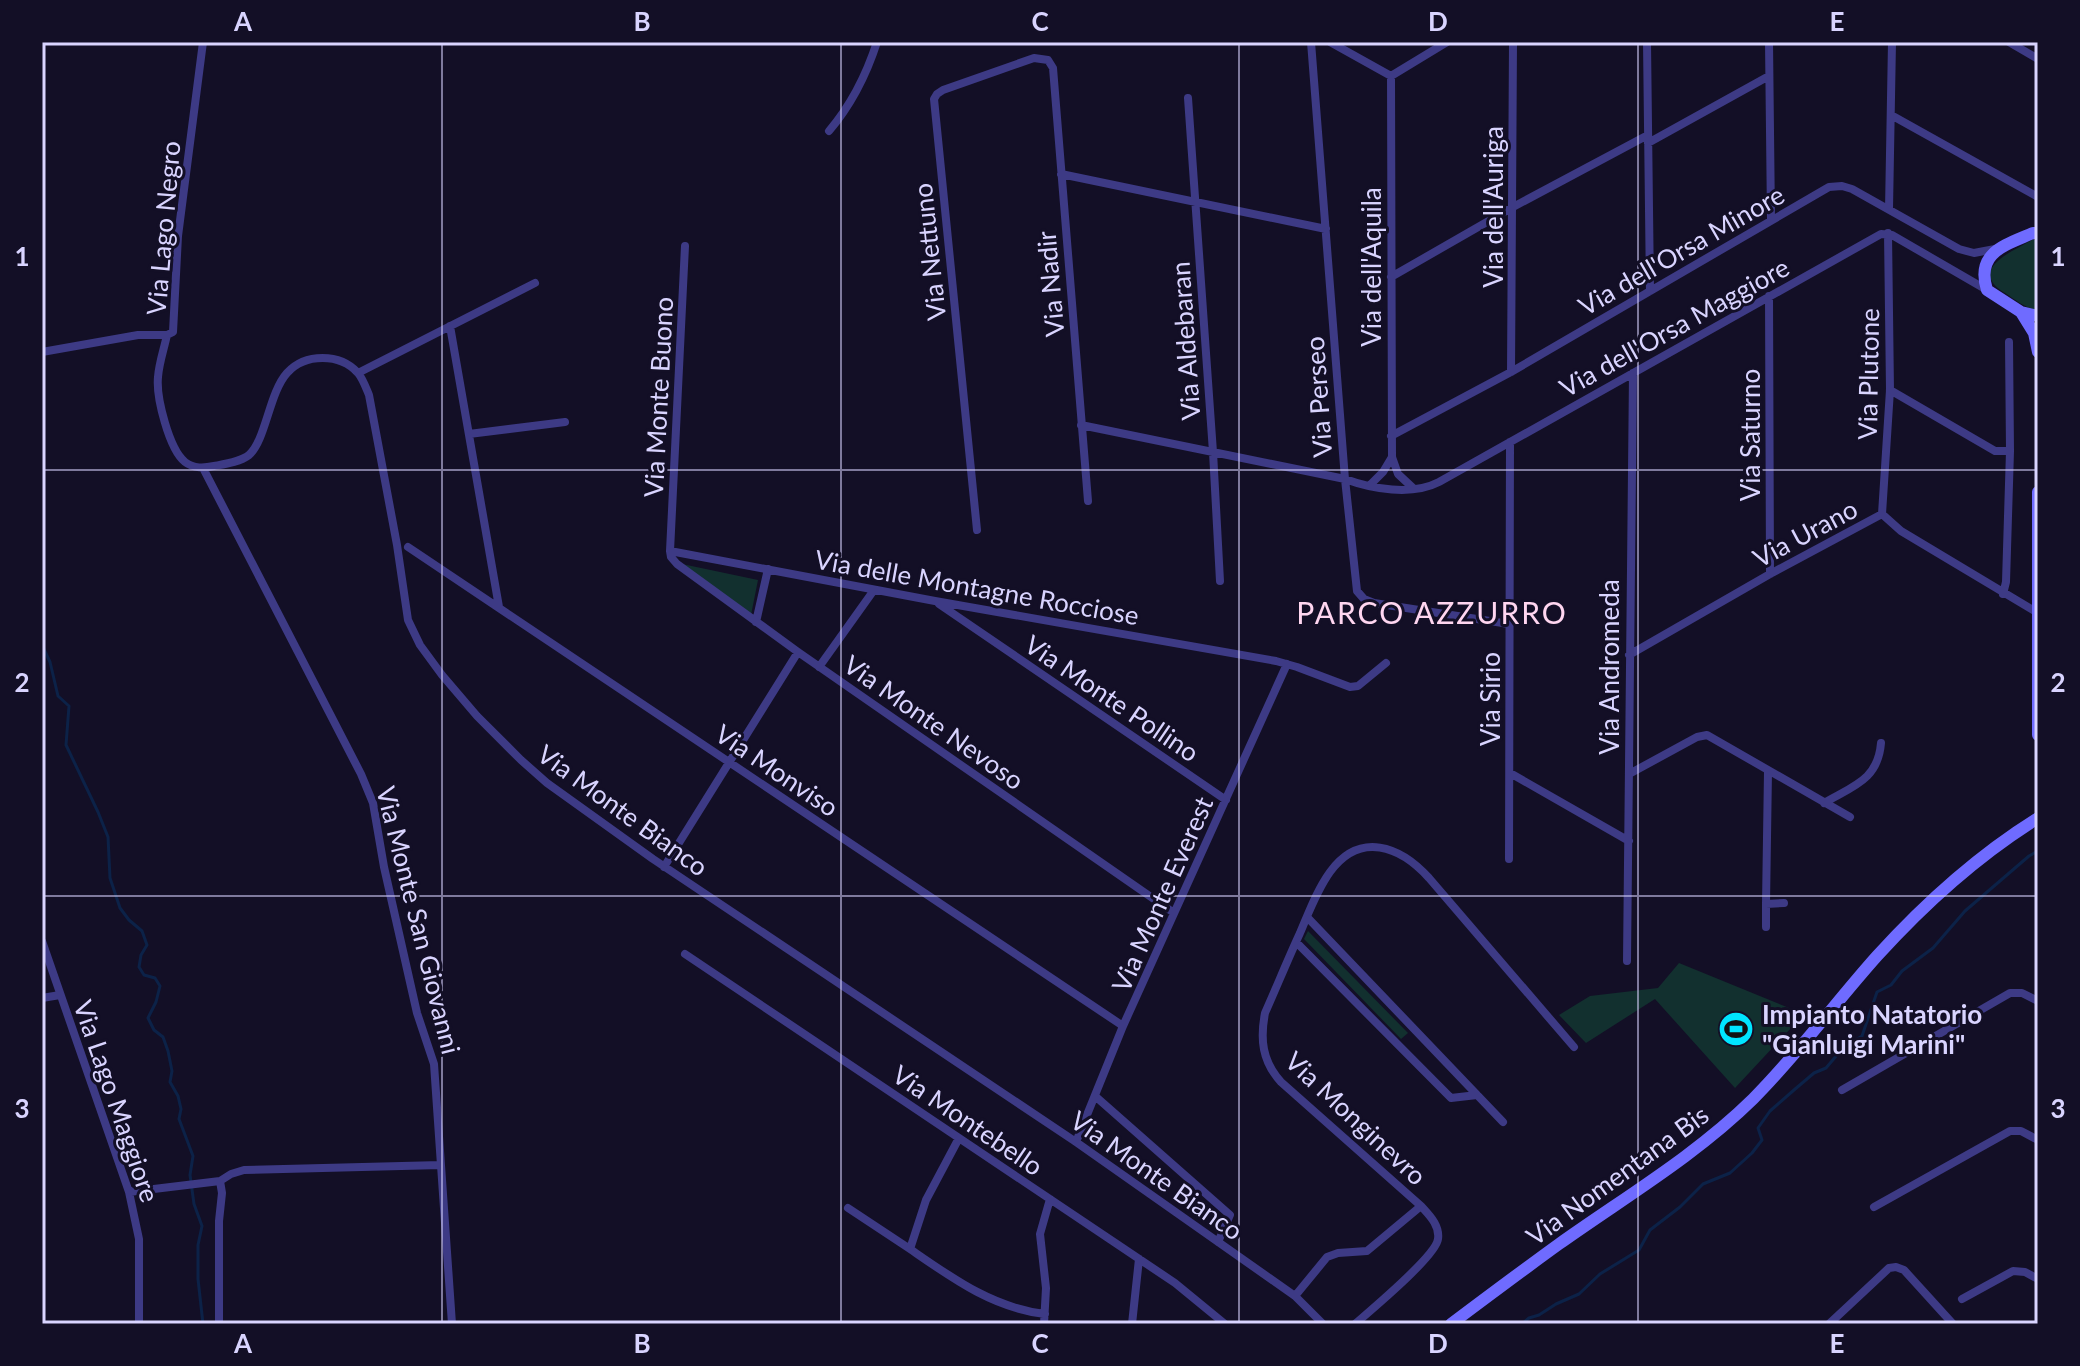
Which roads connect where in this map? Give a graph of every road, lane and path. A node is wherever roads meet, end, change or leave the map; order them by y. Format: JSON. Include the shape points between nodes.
{"nodes":[{"id":1,"x":203,"y":42,"type":"edge"},
{"id":2,"x":877,"y":42,"type":"edge"},
{"id":3,"x":1311,"y":42,"type":"edge"},
{"id":4,"x":1330,"y":42,"type":"edge"},
{"id":5,"x":1447,"y":42,"type":"edge"},
{"id":6,"x":1513,"y":42,"type":"edge"},
{"id":7,"x":1647,"y":42,"type":"edge"},
{"id":8,"x":1779,"y":42,"type":"edge"},
{"id":9,"x":1892,"y":42,"type":"edge"},
{"id":10,"x":2009,"y":42,"type":"edge"},
{"id":11,"x":1769,"y":45,"type":"edge"},
{"id":12,"x":2038,"y":59,"type":"edge"},
{"id":13,"x":1051,"y":63,"type":"joint"},
{"id":14,"x":1391,"y":76,"type":"junction"},
{"id":15,"x":1769,"y":76,"type":"junction"},
{"id":16,"x":1188,"y":98,"type":"dead end"},
{"id":17,"x":1891,"y":115,"type":"junction"},
{"id":18,"x":829,"y":131,"type":"dead end"},
{"id":19,"x":1648,"y":139,"type":"junction"},
{"id":20,"x":1061,"y":174,"type":"junction"},
{"id":21,"x":2038,"y":197,"type":"edge"},
{"id":22,"x":1195,"y":202,"type":"junction"},
{"id":23,"x":1513,"y":207,"type":"junction"},
{"id":24,"x":1889,"y":209,"type":"junction"},
{"id":25,"x":1771,"y":220,"type":"junction"},
{"id":26,"x":1326,"y":229,"type":"junction"},
{"id":27,"x":2036,"y":232,"type":"edge"},
{"id":28,"x":1888,"y":233,"type":"junction"},
{"id":29,"x":685,"y":246,"type":"dead end"},
{"id":30,"x":1996,"y":249,"type":"junction"},
{"id":31,"x":1391,"y":277,"type":"junction"},
{"id":32,"x":535,"y":283,"type":"dead end"},
{"id":33,"x":1987,"y":290,"type":"junction"},
{"id":34,"x":1650,"y":291,"type":"junction"},
{"id":35,"x":1769,"y":296,"type":"junction"},
{"id":36,"x":2021,"y":312,"type":"junction"},
{"id":37,"x":2038,"y":316,"type":"edge"},
{"id":38,"x":450,"y":326,"type":"junction"},
{"id":39,"x":167,"y":335,"type":"junction"},
{"id":40,"x":2009,"y":342,"type":"dead end"},
{"id":41,"x":42,"y":352,"type":"edge"},
{"id":42,"x":2038,"y":352,"type":"edge"},
{"id":43,"x":1511,"y":372,"type":"junction"},
{"id":44,"x":358,"y":373,"type":"junction"},
{"id":45,"x":1633,"y":373,"type":"junction"},
{"id":46,"x":1890,"y":390,"type":"junction"},
{"id":47,"x":565,"y":422,"type":"dead end"},
{"id":48,"x":1081,"y":425,"type":"junction"},
{"id":49,"x":469,"y":434,"type":"junction"},
{"id":50,"x":1391,"y":436,"type":"junction"},
{"id":51,"x":1510,"y":442,"type":"junction"},
{"id":52,"x":2010,"y":451,"type":"junction"},
{"id":53,"x":1213,"y":452,"type":"junction"},
{"id":54,"x":1392,"y":457,"type":"junction"},
{"id":55,"x":203,"y":468,"type":"junction"},
{"id":56,"x":1345,"y":479,"type":"junction"},
{"id":57,"x":1369,"y":486,"type":"junction"},
{"id":58,"x":1414,"y":489,"type":"junction"},
{"id":59,"x":2038,"y":492,"type":"edge"},
{"id":60,"x":1088,"y":501,"type":"dead end"},
{"id":61,"x":1882,"y":514,"type":"junction"},
{"id":62,"x":977,"y":530,"type":"dead end"},
{"id":63,"x":408,"y":547,"type":"dead end"},
{"id":64,"x":670,"y":551,"type":"junction"},
{"id":65,"x":768,"y":569,"type":"junction"},
{"id":66,"x":1770,"y":574,"type":"junction"},
{"id":67,"x":1220,"y":581,"type":"dead end"},
{"id":68,"x":874,"y":590,"type":"junction"},
{"id":69,"x":2003,"y":594,"type":"junction"},
{"id":70,"x":935,"y":601,"type":"junction"},
{"id":71,"x":499,"y":607,"type":"junction"},
{"id":72,"x":2038,"y":613,"type":"edge"},
{"id":73,"x":756,"y":622,"type":"junction"},
{"id":74,"x":1509,"y":624,"type":"junction"},
{"id":75,"x":798,"y":652,"type":"junction"},
{"id":76,"x":1629,"y":655,"type":"junction"},
{"id":77,"x":1386,"y":663,"type":"dead end"},
{"id":78,"x":1287,"y":664,"type":"junction"},
{"id":79,"x":819,"y":667,"type":"junction"},
{"id":80,"x":2038,"y":735,"type":"edge"},
{"id":81,"x":1881,"y":743,"type":"dead end"},
{"id":82,"x":730,"y":762,"type":"junction"},
{"id":83,"x":1768,"y":771,"type":"junction"},
{"id":84,"x":1510,"y":773,"type":"junction"},
{"id":85,"x":1629,"y":774,"type":"junction"},
{"id":86,"x":1226,"y":800,"type":"junction"},
{"id":87,"x":1824,"y":803,"type":"junction"},
{"id":88,"x":1850,"y":817,"type":"dead end"},
{"id":89,"x":2038,"y":818,"type":"edge"},
{"id":90,"x":1629,"y":841,"type":"junction"},
{"id":91,"x":1509,"y":859,"type":"dead end"},
{"id":92,"x":664,"y":867,"type":"junction"},
{"id":93,"x":1784,"y":903,"type":"dead end"},
{"id":94,"x":1766,"y":904,"type":"junction"},
{"id":95,"x":1174,"y":913,"type":"junction"},
{"id":96,"x":1307,"y":917,"type":"junction"},
{"id":97,"x":1766,"y":927,"type":"dead end"},
{"id":98,"x":42,"y":941,"type":"edge"},
{"id":99,"x":1296,"y":942,"type":"junction"},
{"id":100,"x":685,"y":954,"type":"dead end"},
{"id":101,"x":1627,"y":961,"type":"dead end"},
{"id":102,"x":60,"y":995,"type":"junction"},
{"id":103,"x":42,"y":998,"type":"edge"},
{"id":104,"x":2038,"y":1001,"type":"edge"},
{"id":105,"x":1123,"y":1026,"type":"junction"},
{"id":106,"x":1574,"y":1047,"type":"dead end"},
{"id":107,"x":1842,"y":1090,"type":"dead end"},
{"id":108,"x":1477,"y":1095,"type":"junction"},
{"id":109,"x":1095,"y":1096,"type":"junction"},
{"id":110,"x":1503,"y":1122,"type":"dead end"},
{"id":111,"x":959,"y":1138,"type":"junction"},
{"id":112,"x":2038,"y":1140,"type":"edge"},
{"id":113,"x":1076,"y":1142,"type":"junction"},
{"id":114,"x":441,"y":1165,"type":"junction"},
{"id":115,"x":220,"y":1181,"type":"junction"},
{"id":116,"x":129,"y":1192,"type":"junction"},
{"id":117,"x":1050,"y":1199,"type":"junction"},
{"id":118,"x":1421,"y":1206,"type":"junction"},
{"id":119,"x":1874,"y":1207,"type":"dead end"},
{"id":120,"x":848,"y":1208,"type":"dead end"},
{"id":121,"x":1218,"y":1242,"type":"junction"},
{"id":122,"x":910,"y":1249,"type":"junction"},
{"id":123,"x":1139,"y":1259,"type":"junction"},
{"id":124,"x":2038,"y":1279,"type":"edge"},
{"id":125,"x":1295,"y":1296,"type":"junction"},
{"id":126,"x":1962,"y":1299,"type":"dead end"},
{"id":127,"x":1045,"y":1319,"type":"edge"},
{"id":128,"x":139,"y":1324,"type":"edge"},
{"id":129,"x":219,"y":1324,"type":"edge"},
{"id":130,"x":452,"y":1324,"type":"edge"},
{"id":131,"x":1132,"y":1324,"type":"edge"},
{"id":132,"x":1225,"y":1324,"type":"edge"},
{"id":133,"x":1323,"y":1324,"type":"edge"},
{"id":134,"x":1355,"y":1324,"type":"edge"},
{"id":135,"x":1451,"y":1324,"type":"edge"},
{"id":136,"x":1829,"y":1324,"type":"edge"},
{"id":137,"x":1953,"y":1324,"type":"edge"}],
"edges":[{"from":1,"to":39,"type":"street","name":"Via Lago Negro","via":[[178,236],[174,328]]},
{"from":2,"to":18,"type":"street","via":[[858,92]]},
{"from":3,"to":26,"type":"street","name":"Via Perseo"},
{"from":4,"to":14,"type":"street"},
{"from":5,"to":14,"type":"street"},
{"from":6,"to":23,"type":"street","name":"Via dell'Auriga"},
{"from":7,"to":19,"type":"street"},
{"from":8,"to":11,"type":"street"},
{"from":9,"to":17,"type":"street"},
{"from":10,"to":12,"type":"street"},
{"from":11,"to":15,"type":"street"},
{"from":13,"to":20,"type":"street","name":"Via Nadir"},
{"from":13,"to":62,"type":"street","name":"Via Nettuno","via":[[1029,59],[943,90],[934,99]]},
{"from":14,"to":31,"type":"street","name":"Via dell'Aquila"},
{"from":15,"to":19,"type":"street"},
{"from":15,"to":25,"type":"street"},
{"from":16,"to":22,"type":"street","name":"Via Aldebaran"},
{"from":17,"to":21,"type":"street"},
{"from":17,"to":24,"type":"street"},
{"from":19,"to":23,"type":"street"},
{"from":19,"to":34,"type":"street"},
{"from":20,"to":22,"type":"street"},
{"from":20,"to":48,"type":"street","name":"Via Nadir"},
{"from":22,"to":26,"type":"street"},
{"from":22,"to":53,"type":"street","name":"Via Aldebaran"},
{"from":23,"to":31,"type":"street"},
{"from":23,"to":43,"type":"street","name":"Via dell'Auriga"},
{"from":24,"to":25,"type":"street","name":"Via dell'Orsa Minore","via":[[1852,189],[1833,186]]},
{"from":24,"to":30,"type":"street","name":"Via dell'Orsa Minore","via":[[1959,249]]},
{"from":25,"to":34,"type":"street","name":"Via dell'Orsa Minore"},
{"from":26,"to":56,"type":"street","name":"Via Perseo"},
{"from":27,"to":30,"type":"main road"},
{"from":28,"to":33,"type":"street"},
{"from":28,"to":35,"type":"street","name":"Via dell'Orsa Maggiore"},
{"from":28,"to":46,"type":"street","name":"Via Plutone"},
{"from":29,"to":64,"type":"street","name":"Via Monte Buono"},
{"from":30,"to":33,"type":"main road","via":[[1985,271]]},
{"from":31,"to":50,"type":"street","name":"Via dell'Aquila"},
{"from":32,"to":38,"type":"street"},
{"from":33,"to":36,"type":"main road"},
{"from":34,"to":43,"type":"street","name":"Via dell'Orsa Minore"},
{"from":35,"to":45,"type":"street","name":"Via dell'Orsa Maggiore"},
{"from":35,"to":66,"type":"street","name":"Via Saturno"},
{"from":36,"to":37,"type":"main road"},
{"from":36,"to":42,"type":"main road"},
{"from":38,"to":44,"type":"street"},
{"from":38,"to":49,"type":"street"},
{"from":39,"to":41,"type":"street","name":"Via Lago Negro"},
{"from":39,"to":55,"type":"street","via":[[157,381],[164,417],[180,457]]},
{"from":40,"to":52,"type":"street"},
{"from":43,"to":50,"type":"street","name":"Via dell'Orsa Minore"},
{"from":44,"to":55,"type":"street","via":[[331,359],[300,363],[280,382],[250,454]]},
{"from":44,"to":92,"type":"street","name":"Via Monte Bianco","via":[[369,395],[405,613],[423,650],[529,769]]},
{"from":45,"to":51,"type":"street","name":"Via dell'Orsa Maggiore"},
{"from":45,"to":76,"type":"street","name":"Via Andromeda"},
{"from":46,"to":52,"type":"street","via":[[1995,451]]},
{"from":46,"to":61,"type":"street","name":"Via Plutone"},
{"from":47,"to":49,"type":"street"},
{"from":48,"to":53,"type":"street"},
{"from":48,"to":60,"type":"street","name":"Via Nadir"},
{"from":49,"to":71,"type":"street"},
{"from":50,"to":54,"type":"street","name":"Via dell'Aquila"},
{"from":51,"to":58,"type":"street","name":"Via dell'Orsa Maggiore","via":[[1433,485]]},
{"from":51,"to":74,"type":"street","name":"Via Sirio"},
{"from":52,"to":69,"type":"street"},
{"from":53,"to":56,"type":"street"},
{"from":53,"to":67,"type":"street","name":"Via Aldebaran"},
{"from":54,"to":57,"type":"street"},
{"from":54,"to":58,"type":"street","via":[[1398,474]]},
{"from":55,"to":114,"type":"street","name":"Via Monte San Giovanni","via":[[370,795],[417,1013],[433,1058]]},
{"from":56,"to":57,"type":"street"},
{"from":56,"to":74,"type":"street","name":"Via Perseo","via":[[1355,586],[1361,597]]},
{"from":57,"to":58,"type":"street"},
{"from":59,"to":72,"type":"main road"},
{"from":61,"to":66,"type":"street","name":"Via Urano"},
{"from":61,"to":69,"type":"street","name":"Via Urano"},
{"from":63,"to":71,"type":"street","name":"Via Monviso"},
{"from":64,"to":65,"type":"street","name":"Via delle Montagne Rocciose"},
{"from":64,"to":73,"type":"street","name":"Via Monte Nevoso","via":[[673,561]]},
{"from":65,"to":68,"type":"street","name":"Via delle Montagne Rocciose"},
{"from":65,"to":73,"type":"street"},
{"from":66,"to":76,"type":"street","name":"Via Urano"},
{"from":68,"to":70,"type":"street","name":"Via delle Montagne Rocciose"},
{"from":68,"to":79,"type":"street"},
{"from":69,"to":72,"type":"street","name":"Via Urano"},
{"from":70,"to":78,"type":"street","name":"Via delle Montagne Rocciose"},
{"from":70,"to":86,"type":"street","name":"Via Monte Pollino"},
{"from":71,"to":82,"type":"street","name":"Via Monviso"},
{"from":72,"to":80,"type":"main road"},
{"from":73,"to":75,"type":"street","name":"Via Monte Nevoso"},
{"from":74,"to":84,"type":"street","name":"Via Sirio"},
{"from":75,"to":79,"type":"street","name":"Via Monte Nevoso"},
{"from":75,"to":82,"type":"street"},
{"from":76,"to":85,"type":"street","name":"Via Andromeda"},
{"from":77,"to":78,"type":"street","name":"Via delle Montagne Rocciose","via":[[1353,687]]},
{"from":78,"to":86,"type":"street","name":"Via Monte Everest"},
{"from":79,"to":95,"type":"street","name":"Via Monte Nevoso"},
{"from":81,"to":87,"type":"street","via":[[1871,773]]},
{"from":82,"to":92,"type":"street"},
{"from":82,"to":105,"type":"street","name":"Via Monviso"},
{"from":83,"to":85,"type":"street","via":[[1704,735]]},
{"from":83,"to":87,"type":"street"},
{"from":83,"to":94,"type":"street"},
{"from":84,"to":90,"type":"street"},
{"from":84,"to":91,"type":"street","name":"Via Sirio"},
{"from":85,"to":90,"type":"street","name":"Via Andromeda"},
{"from":86,"to":95,"type":"street","name":"Via Monte Everest"},
{"from":87,"to":88,"type":"street"},
{"from":89,"to":135,"type":"main road","name":"Via Nomentana Bis","via":[[2002,840],[1915,916],[1797,1053],[1704,1144]]},
{"from":90,"to":101,"type":"street","name":"Via Andromeda"},
{"from":92,"to":113,"type":"street","name":"Via Monte Bianco"},
{"from":93,"to":94,"type":"street"},
{"from":94,"to":97,"type":"street"},
{"from":95,"to":105,"type":"street","name":"Via Monte Everest"},
{"from":96,"to":99,"type":"street","name":"Via Monginevro"},
{"from":96,"to":106,"type":"street","name":"Via Monginevro","via":[[1330,871],[1348,854],[1373,846],[1401,855],[1429,878]]},
{"from":96,"to":108,"type":"street"},
{"from":98,"to":102,"type":"street","name":"Via Lago Maggiore"},
{"from":99,"to":108,"type":"street","via":[[1451,1098]]},
{"from":99,"to":118,"type":"street","name":"Via Monginevro","via":[[1265,1013],[1262,1041],[1268,1063],[1286,1086]]},
{"from":100,"to":111,"type":"street","name":"Via Montebello"},
{"from":102,"to":103,"type":"street"},
{"from":102,"to":116,"type":"street","name":"Via Lago Maggiore"},
{"from":104,"to":107,"type":"street","via":[[2010,993]]},
{"from":105,"to":109,"type":"street","name":"Via Monte Everest"},
{"from":108,"to":110,"type":"street"},
{"from":109,"to":113,"type":"street","name":"Via Monte Everest"},
{"from":109,"to":121,"type":"street","via":[[1230,1215]]},
{"from":111,"to":117,"type":"street","name":"Via Montebello"},
{"from":111,"to":122,"type":"street","via":[[926,1200]]},
{"from":112,"to":119,"type":"street","via":[[2010,1131]]},
{"from":113,"to":121,"type":"street","name":"Via Monte Bianco"},
{"from":114,"to":115,"type":"street","via":[[244,1170]]},
{"from":114,"to":130,"type":"street","name":"Via Monte San Giovanni"},
{"from":115,"to":116,"type":"street"},
{"from":115,"to":129,"type":"street"},
{"from":116,"to":128,"type":"street","name":"Via Lago Maggiore","via":[[139,1239]]},
{"from":117,"to":123,"type":"street","name":"Via Montebello"},
{"from":117,"to":127,"type":"street","via":[[1040,1234]]},
{"from":118,"to":125,"type":"street","via":[[1370,1249],[1327,1257]]},
{"from":118,"to":134,"type":"street","name":"Via Monginevro","via":[[1438,1229],[1436,1245]]},
{"from":120,"to":122,"type":"street"},
{"from":121,"to":125,"type":"street","name":"Via Monte Bianco"},
{"from":122,"to":127,"type":"street","via":[[975,1292]]},
{"from":123,"to":131,"type":"street"},
{"from":123,"to":132,"type":"street","name":"Via Montebello"},
{"from":124,"to":126,"type":"street","via":[[2015,1270]]},
{"from":125,"to":133,"type":"street","name":"Via Monte Bianco"},
{"from":136,"to":137,"type":"street","via":[[1894,1266],[1904,1270]]}]}
